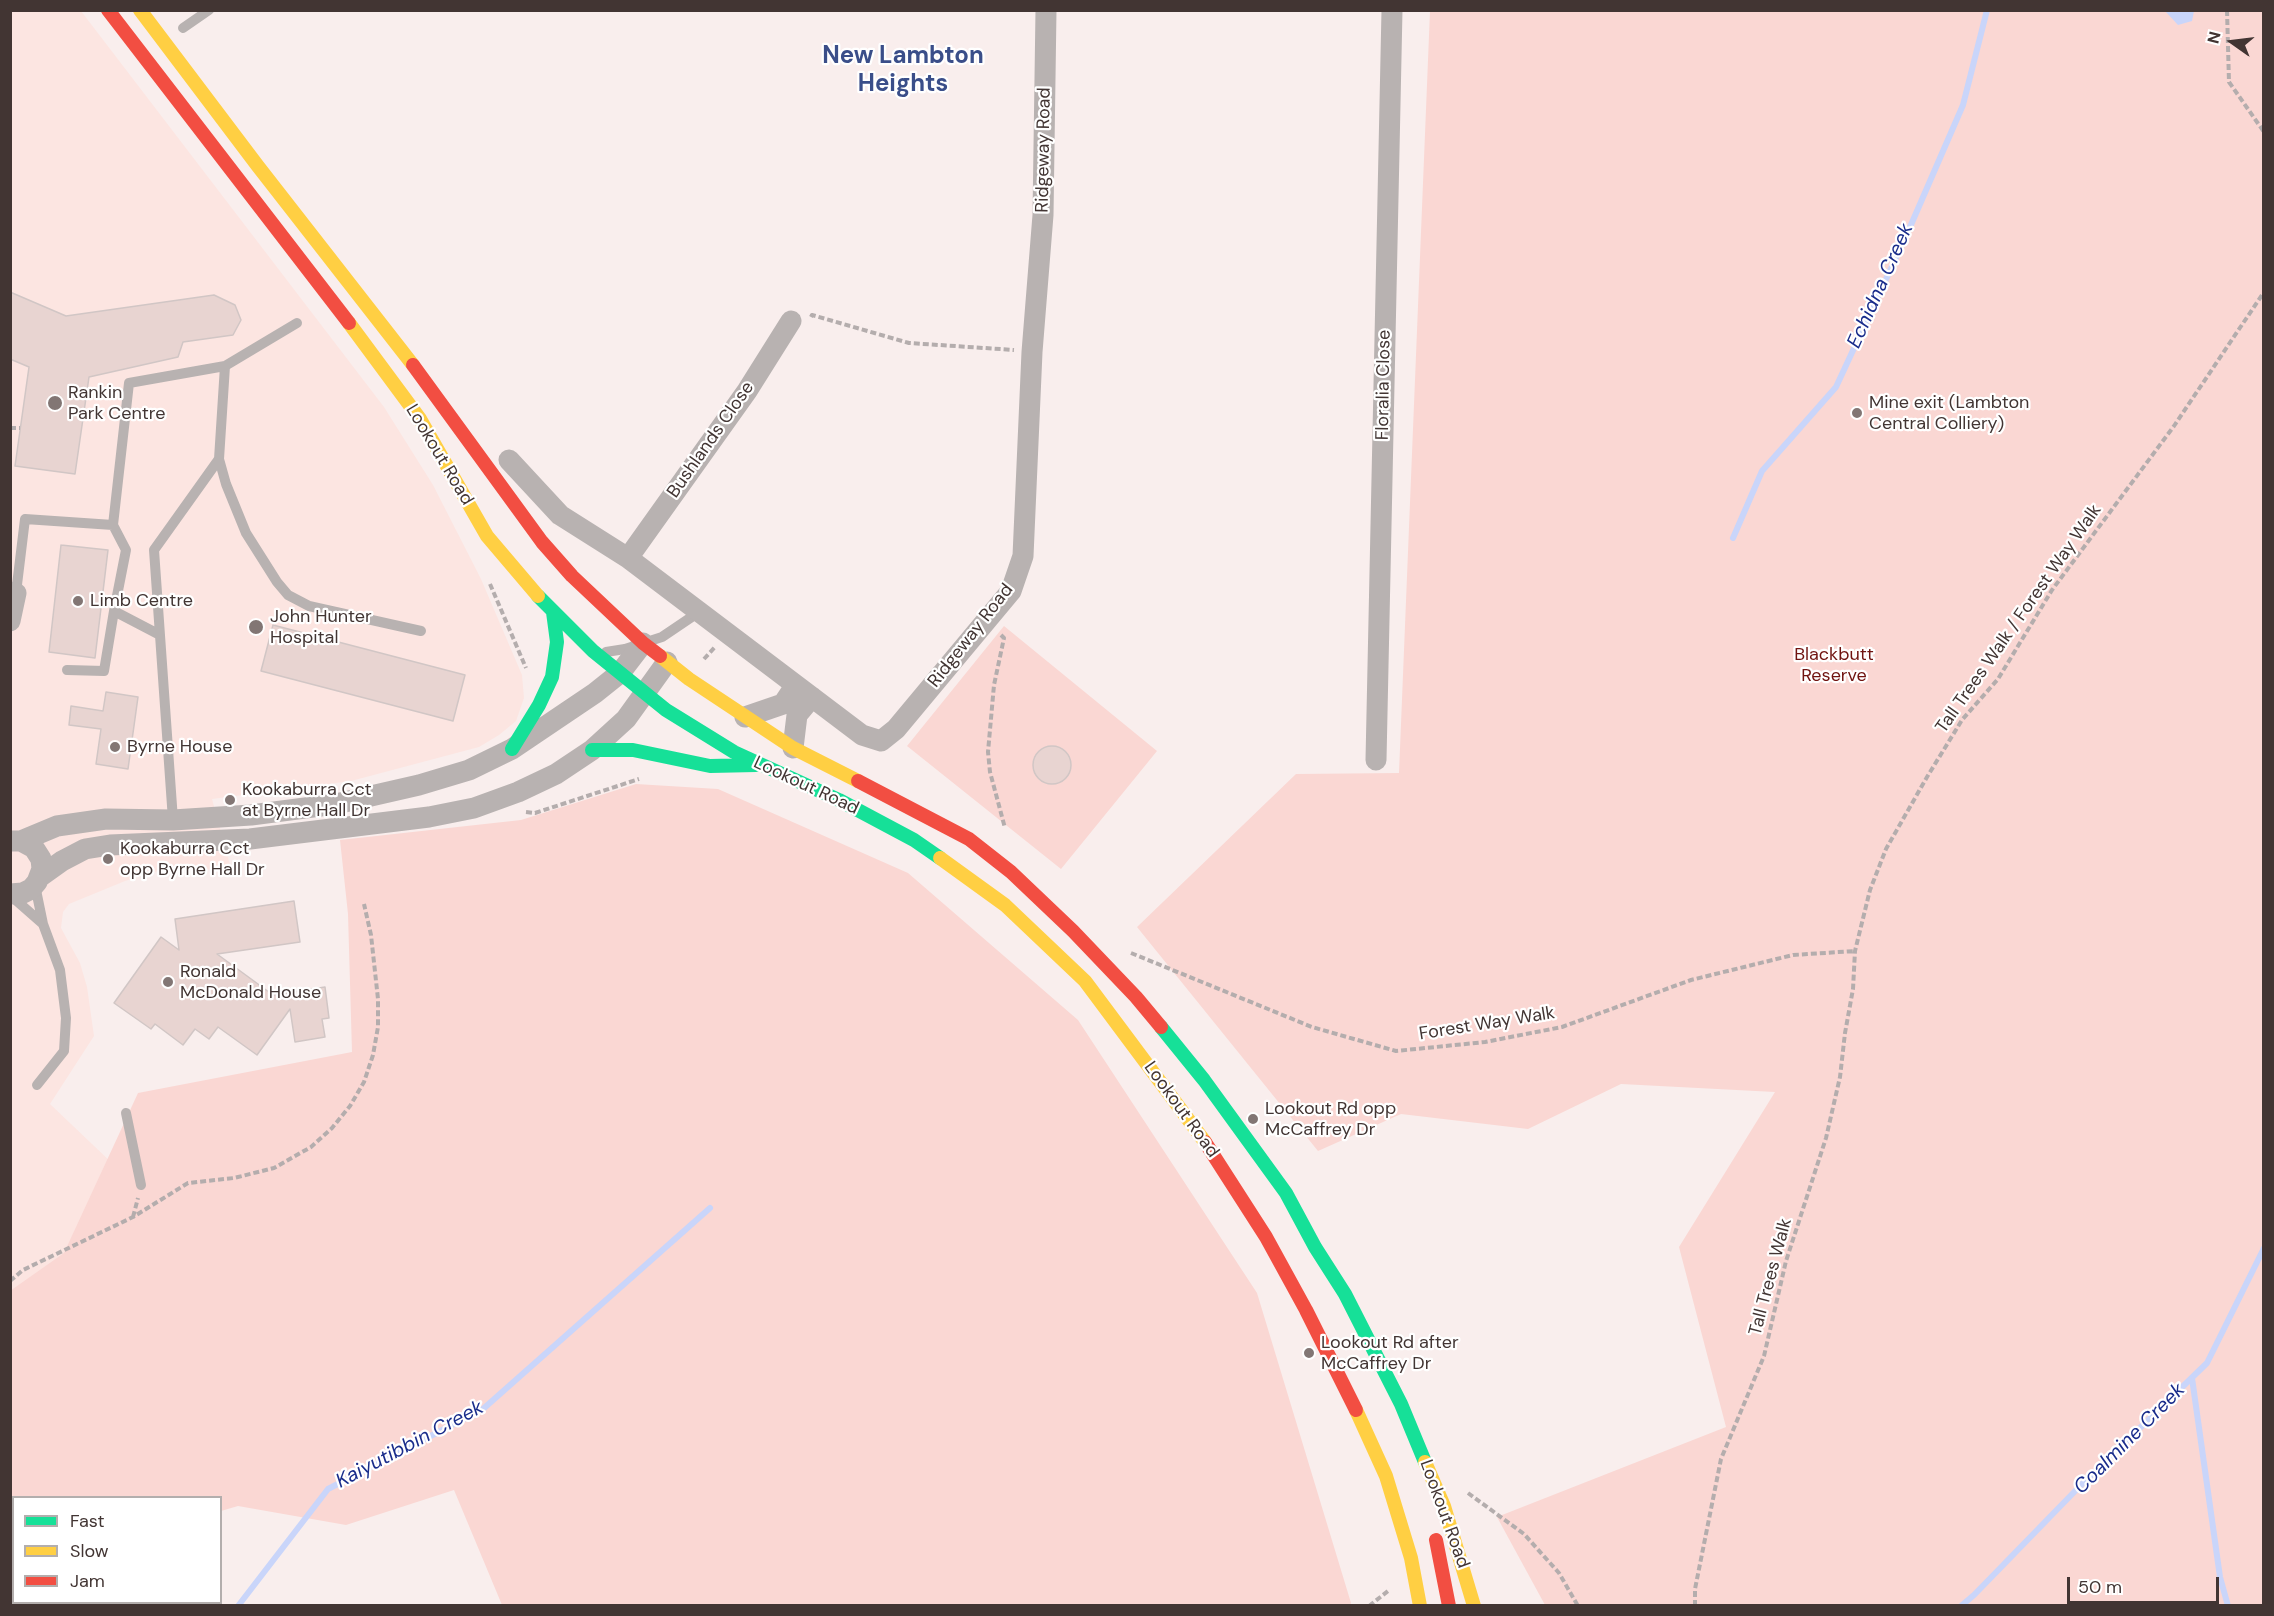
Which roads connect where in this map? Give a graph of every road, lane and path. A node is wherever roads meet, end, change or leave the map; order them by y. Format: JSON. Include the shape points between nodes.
{"nodes":[{"id":1,"x":108,"y":10,"type":"edge"},
{"id":2,"x":140,"y":10,"type":"edge"},
{"id":3,"x":209,"y":10,"type":"edge"},
{"id":4,"x":1046,"y":10,"type":"edge"},
{"id":5,"x":1392,"y":10,"type":"edge"},
{"id":6,"x":2228,"y":10,"type":"edge"},
{"id":7,"x":183,"y":28,"type":"dead end"},
{"id":8,"x":2264,"y":132,"type":"edge"},
{"id":9,"x":2264,"y":292,"type":"edge"},
{"id":10,"x":297,"y":323,"type":"dead end"},
{"id":11,"x":799,"y":323,"type":"joint"},
{"id":12,"x":1032,"y":352,"type":"junction"},
{"id":13,"x":225,"y":366,"type":"junction"},
{"id":14,"x":10,"y":428,"type":"edge"},
{"id":15,"x":20,"y":428,"type":"dead end"},
{"id":16,"x":219,"y":459,"type":"junction"},
{"id":17,"x":509,"y":460,"type":"dead end"},
{"id":18,"x":113,"y":525,"type":"junction"},
{"id":19,"x":628,"y":558,"type":"junction"},
{"id":20,"x":13,"y":592,"type":"edge"},
{"id":21,"x":114,"y":611,"type":"junction"},
{"id":22,"x":553,"y":612,"type":"junction"},
{"id":23,"x":699,"y":612,"type":"junction"},
{"id":24,"x":10,"y":621,"type":"edge"},
{"id":25,"x":421,"y":631,"type":"dead end"},
{"id":26,"x":160,"y":635,"type":"junction"},
{"id":27,"x":1004,"y":638,"type":"dead end"},
{"id":28,"x":644,"y":643,"type":"junction"},
{"id":29,"x":593,"y":651,"type":"junction"},
{"id":30,"x":667,"y":662,"type":"junction"},
{"id":31,"x":67,"y":670,"type":"dead end"},
{"id":32,"x":620,"y":674,"type":"junction"},
{"id":33,"x":803,"y":691,"type":"junction"},
{"id":34,"x":646,"y":694,"type":"junction"},
{"id":35,"x":745,"y":717,"type":"junction"},
{"id":36,"x":793,"y":748,"type":"junction"},
{"id":37,"x":512,"y":749,"type":"junction"},
{"id":38,"x":592,"y":750,"type":"junction"},
{"id":39,"x":1376,"y":760,"type":"dead end"},
{"id":40,"x":761,"y":765,"type":"junction"},
{"id":41,"x":648,"y":777,"type":"dead end"},
{"id":42,"x":535,"y":813,"type":"dead end"},
{"id":43,"x":173,"y":820,"type":"junction"},
{"id":44,"x":1005,"y":828,"type":"dead end"},
{"id":45,"x":16,"y":841,"type":"edge"},
{"id":46,"x":38,"y":880,"type":"junction"},
{"id":47,"x":10,"y":894,"type":"edge"},
{"id":48,"x":364,"y":904,"type":"dead end"},
{"id":49,"x":44,"y":924,"type":"junction"},
{"id":50,"x":1855,"y":951,"type":"junction"},
{"id":51,"x":1130,"y":953,"type":"dead end"},
{"id":52,"x":37,"y":1085,"type":"dead end"},
{"id":53,"x":126,"y":1113,"type":"dead end"},
{"id":54,"x":141,"y":1185,"type":"dead end"},
{"id":55,"x":10,"y":1281,"type":"edge"},
{"id":56,"x":1416,"y":1441,"type":"junction"},
{"id":57,"x":1467,"y":1493,"type":"dead end"},
{"id":58,"x":1389,"y":1585,"type":"dead end"},
{"id":59,"x":1369,"y":1605,"type":"edge"},
{"id":60,"x":1420,"y":1605,"type":"edge"},
{"id":61,"x":1449,"y":1605,"type":"edge"},
{"id":62,"x":1474,"y":1605,"type":"edge"},
{"id":63,"x":1578,"y":1605,"type":"edge"},
{"id":64,"x":1695,"y":1605,"type":"edge"}],
"edges":[{"from":1,"to":22,"type":"highway","name":"Lookout Road","via":[[375,356],[420,419],[488,536]]},
{"from":2,"to":28,"type":"highway","name":"Lookout Road","via":[[406,356],[542,542],[572,576]]},
{"from":3,"to":7,"type":"lane"},
{"from":4,"to":12,"type":"street","name":"Ridgeway Road","via":[[1043,215]]},
{"from":5,"to":39,"type":"street","name":"Floralia Close"},
{"from":6,"to":8,"type":"path","via":[[2229,82]]},
{"from":9,"to":50,"type":"path","name":"Tall Trees Walk / Forest Way Walk","via":[[2174,426],[2052,590],[1998,679],[1962,720],[1932,767],[1886,849],[1870,890]]},
{"from":10,"to":13,"type":"lane"},
{"from":11,"to":12,"type":"path","via":[[812,315],[909,343]]},
{"from":11,"to":19,"type":"street","name":"Bushlands Close"},
{"from":12,"to":33,"type":"street","name":"Ridgeway Road","via":[[1023,556],[1011,591],[896,729],[881,741],[862,735]]},
{"from":13,"to":16,"type":"lane"},
{"from":13,"to":18,"type":"lane","via":[[129,383]]},
{"from":14,"to":15,"type":"path"},
{"from":16,"to":25,"type":"lane","via":[[246,533],[288,595],[314,608]]},
{"from":16,"to":26,"type":"lane","via":[[154,550]]},
{"from":17,"to":19,"type":"street","name":"Ridgeway Road","via":[[560,515]]},
{"from":18,"to":20,"type":"lane","via":[[25,519]]},
{"from":18,"to":21,"type":"lane","via":[[126,550]]},
{"from":19,"to":23,"type":"street","name":"Ridgeway Road"},
{"from":20,"to":24,"type":"street"},
{"from":21,"to":26,"type":"lane"},
{"from":21,"to":31,"type":"lane","via":[[104,671]]},
{"from":22,"to":29,"type":"highway","name":"Lookout Road"},
{"from":22,"to":37,"type":"highway","via":[[557,642],[552,677]]},
{"from":23,"to":28,"type":"lane","via":[[662,637]]},
{"from":23,"to":33,"type":"street","name":"Ridgeway Road"},
{"from":26,"to":43,"type":"lane"},
{"from":27,"to":44,"type":"path","via":[[994,685],[988,752]]},
{"from":28,"to":29,"type":"lane","via":[[611,652]]},
{"from":28,"to":30,"type":"highway","name":"Lookout Road"},
{"from":28,"to":32,"type":"street"},
{"from":29,"to":32,"type":"highway","name":"Lookout Road"},
{"from":30,"to":34,"type":"street"},
{"from":30,"to":35,"type":"highway","name":"Lookout Road"},
{"from":32,"to":34,"type":"highway","name":"Lookout Road"},
{"from":32,"to":37,"type":"street"},
{"from":33,"to":35,"type":"street","via":[[783,704]]},
{"from":33,"to":36,"type":"street","name":"Lookout Road"},
{"from":34,"to":38,"type":"street"},
{"from":34,"to":40,"type":"highway","name":"Lookout Road","via":[[734,752]]},
{"from":35,"to":36,"type":"highway","name":"Lookout Road"},
{"from":36,"to":56,"type":"highway","name":"Lookout Road","via":[[969,839],[1066,923],[1136,997],[1204,1080],[1286,1193],[1345,1294]]},
{"from":37,"to":43,"type":"street","via":[[469,770],[336,804]]},
{"from":38,"to":40,"type":"highway","via":[[633,750],[710,766]]},
{"from":38,"to":46,"type":"street","via":[[556,774],[474,808],[250,839],[85,849]]},
{"from":40,"to":60,"type":"highway","name":"Lookout Road","via":[[914,840],[1005,905],[1085,981],[1215,1155],[1306,1310],[1386,1476]]},
{"from":41,"to":42,"type":"path"},
{"from":43,"to":45,"type":"street","via":[[106,819],[57,826]]},
{"from":45,"to":46,"type":"street","via":[[34,848],[39,855],[42,864]]},
{"from":46,"to":47,"type":"street","via":[[23,893]]},
{"from":46,"to":49,"type":"lane"},
{"from":47,"to":49,"type":"lane"},
{"from":48,"to":55,"type":"path","via":[[371,935],[378,1027],[363,1082],[332,1128],[305,1151],[274,1167],[234,1179],[188,1183],[133,1217],[23,1270]]},
{"from":49,"to":52,"type":"lane","via":[[60,970],[66,1035],[64,1051]]},
{"from":50,"to":51,"type":"path","name":"Forest Way Walk","via":[[1793,955],[1691,980],[1562,1027],[1485,1042],[1396,1051],[1311,1027]]},
{"from":50,"to":64,"type":"path","name":"Tall Trees Walk","via":[[1840,1077],[1826,1138],[1786,1261],[1764,1356],[1721,1459],[1700,1559]]},
{"from":53,"to":54,"type":"lane"},
{"from":56,"to":61,"type":"highway"},
{"from":56,"to":62,"type":"highway","name":"Lookout Road","via":[[1447,1515]]},
{"from":57,"to":63,"type":"path","via":[[1524,1534],[1559,1573]]},
{"from":58,"to":59,"type":"path","via":[[1388,1591]]}]}
